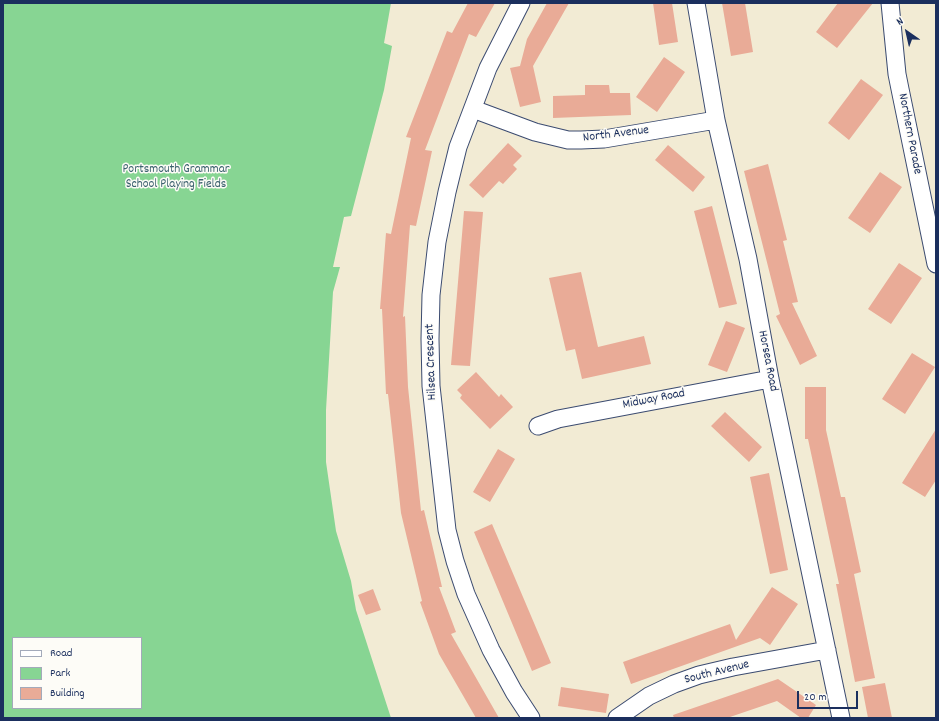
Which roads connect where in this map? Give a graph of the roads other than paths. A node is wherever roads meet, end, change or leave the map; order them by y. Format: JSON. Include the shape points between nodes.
{"nodes":[{"id":1,"x":521,"y":3,"type":"edge"},
{"id":2,"x":696,"y":3,"type":"edge"},
{"id":3,"x":890,"y":3,"type":"edge"},
{"id":4,"x":472,"y":110,"type":"junction"},
{"id":5,"x":716,"y":120,"type":"junction"},
{"id":6,"x":936,"y":264,"type":"edge"},
{"id":7,"x":770,"y":379,"type":"junction"},
{"id":8,"x":538,"y":426,"type":"dead end"},
{"id":9,"x":827,"y":650,"type":"junction"},
{"id":10,"x":531,"y":718,"type":"edge"},
{"id":11,"x":617,"y":718,"type":"edge"},
{"id":12,"x":841,"y":718,"type":"edge"}],
"edges":[{"from":1,"to":4,"type":"street","name":"Hilsea Crescent","via":[[488,68]]},
{"from":2,"to":5,"type":"street","name":"Horsea Road"},
{"from":3,"to":6,"type":"street","name":"Northern Parade","via":[[900,89]]},
{"from":4,"to":5,"type":"street","name":"North Avenue","via":[[535,132],[568,140],[604,138]]},
{"from":4,"to":10,"type":"street","name":"Hilsea Crescent","via":[[458,147],[437,242],[431,295],[431,386],[447,530],[455,561],[490,650]]},
{"from":5,"to":7,"type":"street","name":"Horsea Road","via":[[748,259]]},
{"from":7,"to":8,"type":"street","name":"Midway Road","via":[[558,418]]},
{"from":7,"to":9,"type":"street","name":"Horsea Road"},
{"from":9,"to":11,"type":"street","name":"South Avenue","via":[[699,675],[649,696]]},
{"from":9,"to":12,"type":"street","name":"Horsea Road"}]}
